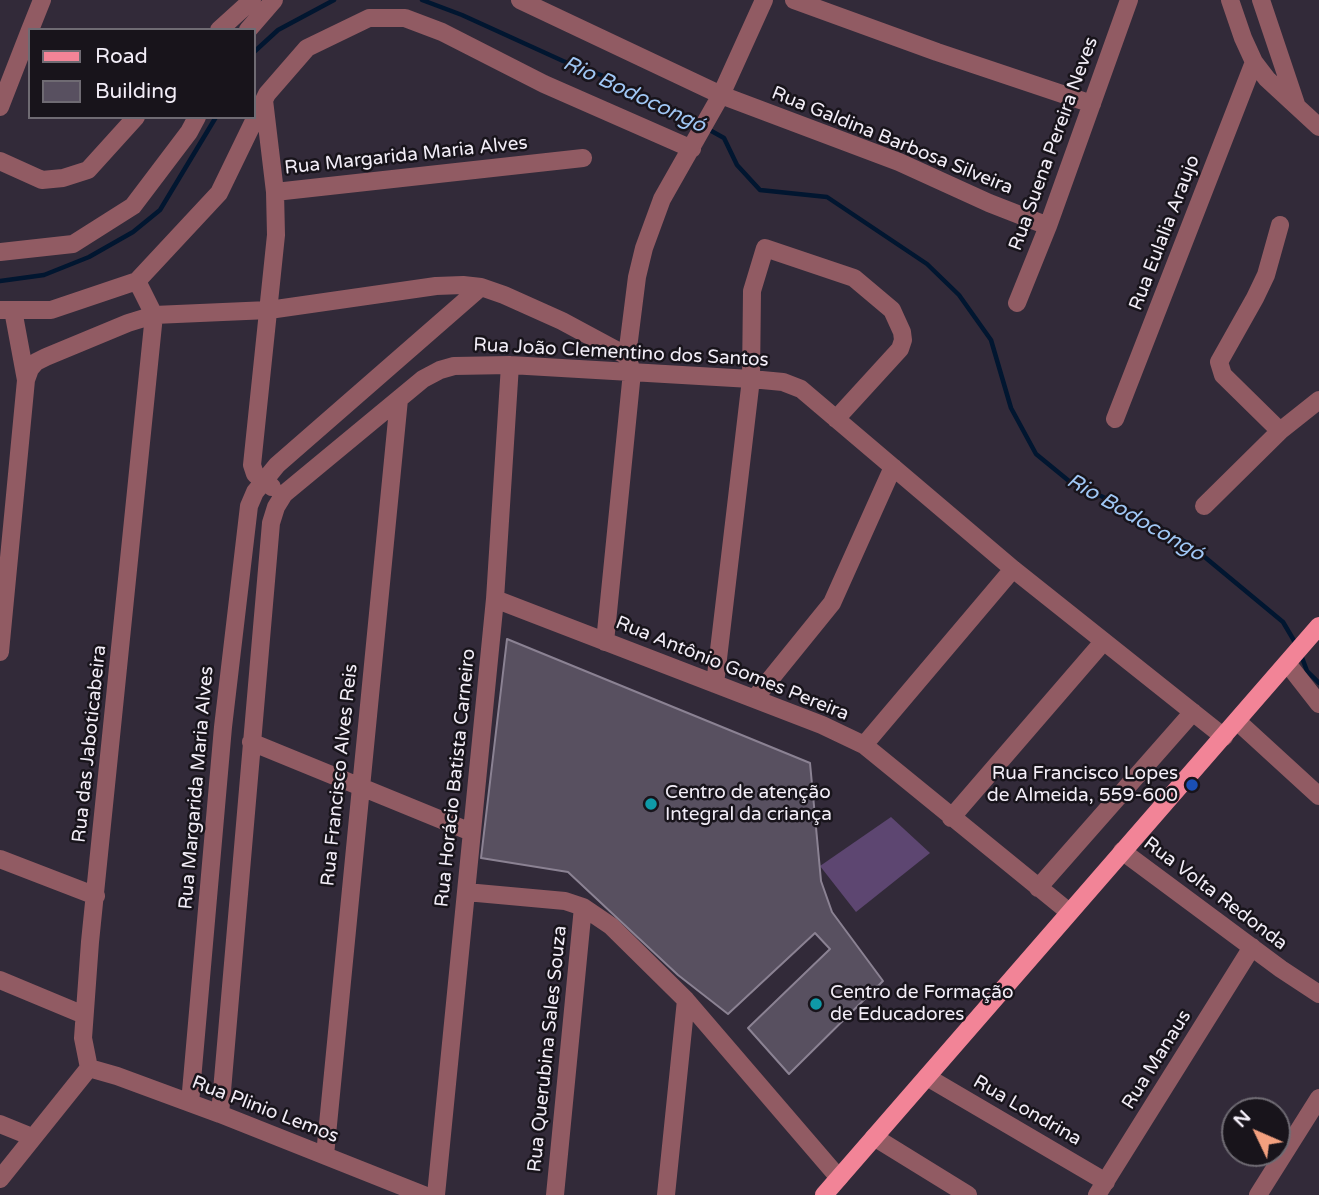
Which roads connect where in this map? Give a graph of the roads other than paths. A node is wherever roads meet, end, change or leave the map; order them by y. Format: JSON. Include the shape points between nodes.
{"nodes":[{"id":1,"x":42,"y":0,"type":"edge"},
{"id":2,"x":252,"y":0,"type":"edge"},
{"id":3,"x":274,"y":0,"type":"edge"},
{"id":4,"x":520,"y":0,"type":"edge"},
{"id":5,"x":764,"y":0,"type":"edge"},
{"id":6,"x":794,"y":0,"type":"edge"},
{"id":7,"x":1129,"y":0,"type":"edge"},
{"id":8,"x":1230,"y":0,"type":"edge"},
{"id":9,"x":1261,"y":0,"type":"edge"},
{"id":10,"x":31,"y":28,"type":"edge"},
{"id":11,"x":221,"y":28,"type":"edge"},
{"id":12,"x":250,"y":28,"type":"edge"},
{"id":13,"x":28,"y":35,"type":"edge"},
{"id":14,"x":1254,"y":62,"type":"junction"},
{"id":15,"x":264,"y":100,"type":"junction"},
{"id":16,"x":717,"y":102,"type":"junction"},
{"id":17,"x":1092,"y":104,"type":"junction"},
{"id":18,"x":1296,"y":104,"type":"junction"},
{"id":19,"x":0,"y":107,"type":"edge"},
{"id":20,"x":256,"y":117,"type":"edge"},
{"id":21,"x":134,"y":119,"type":"edge"},
{"id":22,"x":196,"y":119,"type":"edge"},
{"id":23,"x":255,"y":119,"type":"edge"},
{"id":24,"x":1319,"y":127,"type":"edge"},
{"id":25,"x":694,"y":146,"type":"junction"},
{"id":26,"x":583,"y":158,"type":"dead end"},
{"id":27,"x":0,"y":161,"type":"edge"},
{"id":28,"x":275,"y":192,"type":"junction"},
{"id":29,"x":1280,"y":225,"type":"dead end"},
{"id":30,"x":1048,"y":226,"type":"junction"},
{"id":31,"x":0,"y":252,"type":"edge"},
{"id":32,"x":137,"y":281,"type":"junction"},
{"id":33,"x":481,"y":287,"type":"junction"},
{"id":34,"x":1017,"y":303,"type":"dead end"},
{"id":35,"x":6,"y":310,"type":"edge"},
{"id":36,"x":269,"y":310,"type":"junction"},
{"id":37,"x":154,"y":315,"type":"junction"},
{"id":38,"x":630,"y":364,"type":"junction"},
{"id":39,"x":510,"y":365,"type":"junction"},
{"id":40,"x":751,"y":379,"type":"junction"},
{"id":41,"x":26,"y":380,"type":"junction"},
{"id":42,"x":399,"y":399,"type":"junction"},
{"id":43,"x":1319,"y":400,"type":"edge"},
{"id":44,"x":836,"y":419,"type":"junction"},
{"id":45,"x":1115,"y":419,"type":"dead end"},
{"id":46,"x":1280,"y":431,"type":"junction"},
{"id":47,"x":893,"y":467,"type":"junction"},
{"id":48,"x":262,"y":482,"type":"junction"},
{"id":49,"x":285,"y":494,"type":"junction"},
{"id":50,"x":1205,"y":506,"type":"dead end"},
{"id":51,"x":1013,"y":569,"type":"junction"},
{"id":52,"x":495,"y":599,"type":"junction"},
{"id":53,"x":1317,"y":629,"type":"edge"},
{"id":54,"x":605,"y":642,"type":"junction"},
{"id":55,"x":1103,"y":642,"type":"junction"},
{"id":56,"x":0,"y":652,"type":"edge"},
{"id":57,"x":1293,"y":657,"type":"junction"},
{"id":58,"x":715,"y":684,"type":"junction"},
{"id":59,"x":755,"y":698,"type":"junction"},
{"id":60,"x":1319,"y":704,"type":"edge"},
{"id":61,"x":1193,"y":712,"type":"junction"},
{"id":62,"x":1237,"y":721,"type":"junction"},
{"id":63,"x":1224,"y":737,"type":"junction"},
{"id":64,"x":251,"y":742,"type":"junction"},
{"id":65,"x":864,"y":746,"type":"junction"},
{"id":66,"x":360,"y":787,"type":"junction"},
{"id":67,"x":1319,"y":796,"type":"edge"},
{"id":68,"x":951,"y":818,"type":"junction"},
{"id":69,"x":471,"y":832,"type":"junction"},
{"id":70,"x":1122,"y":851,"type":"junction"},
{"id":71,"x":0,"y":859,"type":"edge"},
{"id":72,"x":1038,"y":888,"type":"junction"},
{"id":73,"x":466,"y":892,"type":"junction"},
{"id":74,"x":96,"y":896,"type":"junction"},
{"id":75,"x":583,"y":907,"type":"junction"},
{"id":76,"x":1069,"y":912,"type":"junction"},
{"id":77,"x":1252,"y":947,"type":"junction"},
{"id":78,"x":0,"y":981,"type":"edge"},
{"id":79,"x":1319,"y":994,"type":"edge"},
{"id":80,"x":686,"y":1000,"type":"junction"},
{"id":81,"x":84,"y":1015,"type":"junction"},
{"id":82,"x":89,"y":1068,"type":"junction"},
{"id":83,"x":927,"y":1077,"type":"junction"},
{"id":84,"x":1319,"y":1098,"type":"edge"},
{"id":85,"x":190,"y":1103,"type":"junction"},
{"id":86,"x":220,"y":1114,"type":"junction"},
{"id":87,"x":0,"y":1124,"type":"edge"},
{"id":88,"x":874,"y":1137,"type":"junction"},
{"id":89,"x":32,"y":1138,"type":"junction"},
{"id":90,"x":325,"y":1155,"type":"junction"},
{"id":91,"x":839,"y":1178,"type":"junction"},
{"id":92,"x":0,"y":1179,"type":"edge"},
{"id":93,"x":1102,"y":1188,"type":"edge"},
{"id":94,"x":424,"y":1195,"type":"edge"},
{"id":95,"x":436,"y":1195,"type":"edge"},
{"id":96,"x":555,"y":1195,"type":"edge"},
{"id":97,"x":666,"y":1195,"type":"edge"},
{"id":98,"x":824,"y":1195,"type":"edge"},
{"id":99,"x":968,"y":1195,"type":"edge"},
{"id":100,"x":1258,"y":1195,"type":"edge"}],
"edges":[{"from":1,"to":10,"type":"street"},
{"from":2,"to":11,"type":"street"},
{"from":3,"to":12,"type":"street"},
{"from":4,"to":16,"type":"street","name":"Rua Galdina Barbosa Silveira"},
{"from":5,"to":16,"type":"street"},
{"from":6,"to":17,"type":"street"},
{"from":7,"to":17,"type":"street","name":"Rua Suena Pereira Neves"},
{"from":8,"to":14,"type":"street"},
{"from":9,"to":18,"type":"street"},
{"from":13,"to":19,"type":"street"},
{"from":14,"to":18,"type":"street"},
{"from":14,"to":45,"type":"street","name":"Rua Eulalia Araujo"},
{"from":15,"to":20,"type":"street"},
{"from":15,"to":25,"type":"street","via":[[307,48],[369,18],[405,18],[544,84]]},
{"from":15,"to":28,"type":"street"},
{"from":16,"to":25,"type":"street"},
{"from":16,"to":30,"type":"street","name":"Rua Galdina Barbosa Silveira","via":[[899,162]]},
{"from":17,"to":30,"type":"street","name":"Rua Suena Pereira Neves"},
{"from":18,"to":24,"type":"street"},
{"from":21,"to":27,"type":"street","via":[[88,170],[63,178],[42,180]]},
{"from":22,"to":31,"type":"street","via":[[133,206],[73,244]]},
{"from":23,"to":32,"type":"street","via":[[219,193]]},
{"from":25,"to":38,"type":"street","via":[[662,199],[644,248]]},
{"from":26,"to":28,"type":"street","name":"Rua Margarida Maria Alves"},
{"from":28,"to":36,"type":"street","name":"Rua Margarida Maria Alves"},
{"from":29,"to":46,"type":"street","via":[[1255,298],[1220,356],[1219,368]]},
{"from":30,"to":34,"type":"street","name":"Rua Suena Pereira Neves"},
{"from":32,"to":35,"type":"street","via":[[51,310]]},
{"from":32,"to":37,"type":"street"},
{"from":33,"to":36,"type":"street","via":[[436,286]]},
{"from":33,"to":38,"type":"street","via":[[562,321]]},
{"from":33,"to":48,"type":"street","name":"Rua Margarida Maria Alves"},
{"from":35,"to":41,"type":"street"},
{"from":36,"to":37,"type":"street"},
{"from":36,"to":48,"type":"street","name":"Rua Margarida Maria Alves","via":[[252,450],[252,465]]},
{"from":37,"to":41,"type":"street","via":[[36,362]]},
{"from":37,"to":74,"type":"street","name":"Rua das Jaboticabeira"},
{"from":38,"to":39,"type":"street","name":"Rua João Clementino dos Santos"},
{"from":38,"to":40,"type":"street","name":"Rua João Clementino dos Santos"},
{"from":38,"to":54,"type":"street"},
{"from":39,"to":42,"type":"street","name":"Rua João Clementino dos Santos","via":[[440,370]]},
{"from":39,"to":52,"type":"street","name":"Rua Horácio Batista Carneiro"},
{"from":40,"to":44,"type":"street","name":"Rua João Clementino dos Santos","via":[[801,389]]},
{"from":40,"to":44,"type":"street","via":[[752,291],[765,248],[854,278],[892,310],[903,340],[900,349]]},
{"from":40,"to":58,"type":"street"},
{"from":41,"to":56,"type":"street"},
{"from":42,"to":49,"type":"street","name":"Rua João Clementino dos Santos"},
{"from":42,"to":66,"type":"street","name":"Rua Francisco Alves Reis"},
{"from":43,"to":46,"type":"street"},
{"from":44,"to":47,"type":"street","name":"Rua João Clementino dos Santos"},
{"from":46,"to":50,"type":"street"},
{"from":47,"to":51,"type":"street","name":"Rua João Clementino dos Santos"},
{"from":47,"to":59,"type":"street","via":[[832,603]]},
{"from":48,"to":49,"type":"street"},
{"from":48,"to":85,"type":"street","name":"Rua Margarida Maria Alves","via":[[249,506],[223,727]]},
{"from":49,"to":64,"type":"street","name":"Rua João Clementino dos Santos","via":[[271,523]]},
{"from":51,"to":55,"type":"street","name":"Rua João Clementino dos Santos"},
{"from":51,"to":65,"type":"street"},
{"from":52,"to":54,"type":"street","name":"Rua Antônio Gomes Pereira"},
{"from":52,"to":69,"type":"street","name":"Rua Horácio Batista Carneiro"},
{"from":53,"to":57,"type":"main road"},
{"from":54,"to":58,"type":"street","name":"Rua Antônio Gomes Pereira"},
{"from":55,"to":61,"type":"street","name":"Rua João Clementino dos Santos"},
{"from":55,"to":68,"type":"street"},
{"from":57,"to":60,"type":"street"},
{"from":57,"to":62,"type":"main road"},
{"from":58,"to":59,"type":"street","name":"Rua Antônio Gomes Pereira"},
{"from":59,"to":65,"type":"street","name":"Rua Antônio Gomes Pereira"},
{"from":61,"to":63,"type":"street","name":"Rua João Clementino dos Santos"},
{"from":61,"to":72,"type":"street"},
{"from":62,"to":63,"type":"main road"},
{"from":62,"to":67,"type":"street"},
{"from":63,"to":70,"type":"main road"},
{"from":64,"to":66,"type":"street"},
{"from":64,"to":86,"type":"street"},
{"from":65,"to":68,"type":"street","name":"Rua Antônio Gomes Pereira"},
{"from":66,"to":69,"type":"street"},
{"from":66,"to":90,"type":"street","name":"Rua Francisco Alves Reis"},
{"from":68,"to":72,"type":"street","name":"Rua Antônio Gomes Pereira"},
{"from":69,"to":73,"type":"street","name":"Rua Horácio Batista Carneiro"},
{"from":70,"to":76,"type":"main road"},
{"from":70,"to":77,"type":"street","name":"Rua Volta Redonda"},
{"from":71,"to":74,"type":"street"},
{"from":72,"to":76,"type":"street","name":"Rua Antônio Gomes Pereira"},
{"from":73,"to":75,"type":"street","via":[[565,901]]},
{"from":73,"to":95,"type":"street","name":"Rua Horácio Batista Carneiro"},
{"from":74,"to":81,"type":"street","name":"Rua das Jaboticabeira"},
{"from":75,"to":80,"type":"street","via":[[611,926]]},
{"from":75,"to":96,"type":"street","name":"Rua Querubina Sales Souza"},
{"from":76,"to":83,"type":"main road"},
{"from":77,"to":79,"type":"street","name":"Rua Volta Redonda"},
{"from":77,"to":93,"type":"street","name":"Rua Manaus"},
{"from":78,"to":81,"type":"street"},
{"from":80,"to":91,"type":"street"},
{"from":80,"to":97,"type":"street"},
{"from":81,"to":82,"type":"street","name":"Rua das Jaboticabeira"},
{"from":82,"to":85,"type":"street","name":"Rua Plinio Lemos"},
{"from":82,"to":89,"type":"street"},
{"from":83,"to":88,"type":"main road"},
{"from":83,"to":93,"type":"street","name":"Rua Londrina"},
{"from":84,"to":100,"type":"street"},
{"from":85,"to":86,"type":"street","name":"Rua Plinio Lemos"},
{"from":86,"to":90,"type":"street","name":"Rua Plinio Lemos"},
{"from":87,"to":89,"type":"street"},
{"from":88,"to":91,"type":"main road"},
{"from":88,"to":99,"type":"street"},
{"from":89,"to":92,"type":"street"},
{"from":90,"to":94,"type":"street","name":"Rua Plinio Lemos"},
{"from":91,"to":98,"type":"main road"}]}
